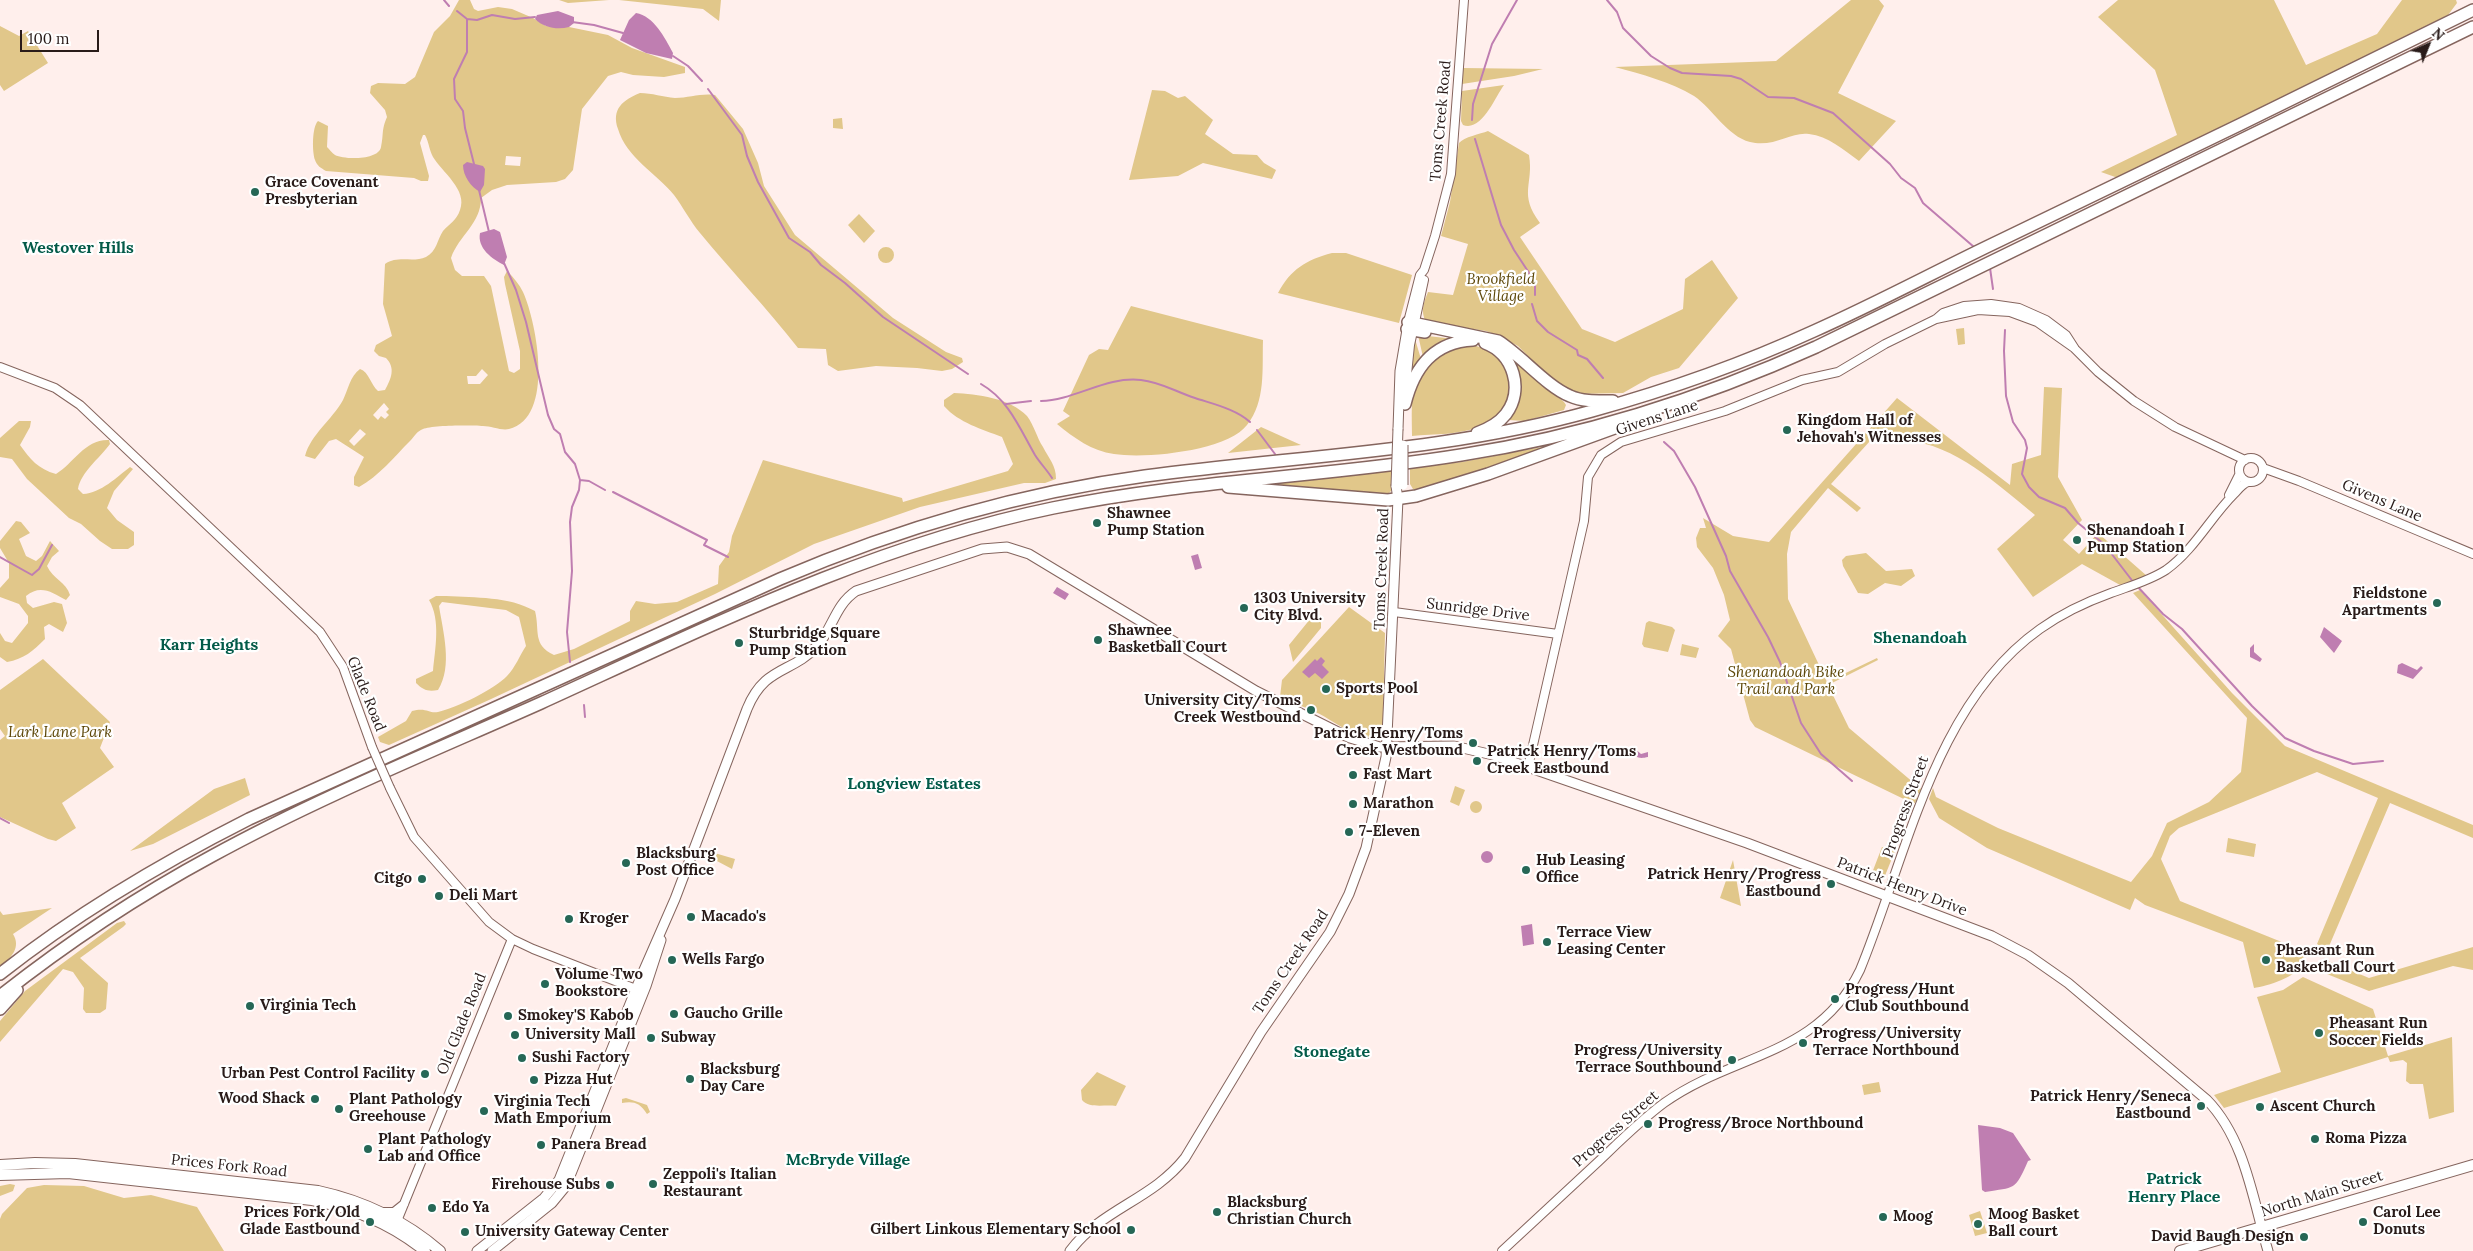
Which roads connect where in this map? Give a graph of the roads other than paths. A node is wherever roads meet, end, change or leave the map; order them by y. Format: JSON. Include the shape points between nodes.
{"nodes":[{"id":1,"x":1464,"y":0,"type":"edge"},
{"id":2,"x":2473,"y":10,"type":"edge"},
{"id":3,"x":2473,"y":27,"type":"edge"},
{"id":4,"x":1411,"y":326,"type":"junction"},
{"id":5,"x":1473,"y":340,"type":"junction"},
{"id":6,"x":0,"y":367,"type":"edge"},
{"id":7,"x":1632,"y":399,"type":"junction"},
{"id":8,"x":1404,"y":404,"type":"junction"},
{"id":9,"x":1662,"y":407,"type":"junction"},
{"id":10,"x":1401,"y":429,"type":"junction"},
{"id":11,"x":1459,"y":440,"type":"junction"},
{"id":12,"x":2220,"y":448,"type":"junction"},
{"id":13,"x":2245,"y":460,"type":"junction"},
{"id":14,"x":2263,"y":468,"type":"junction"},
{"id":15,"x":2239,"y":471,"type":"junction"},
{"id":16,"x":2289,"y":477,"type":"junction"},
{"id":17,"x":2260,"y":478,"type":"junction"},
{"id":18,"x":2248,"y":482,"type":"junction"},
{"id":19,"x":1202,"y":485,"type":"junction"},
{"id":20,"x":1398,"y":498,"type":"junction"},
{"id":21,"x":2224,"y":504,"type":"junction"},
{"id":22,"x":2464,"y":551,"type":"junction"},
{"id":23,"x":2473,"y":554,"type":"edge"},
{"id":24,"x":2473,"y":558,"type":"edge"},
{"id":25,"x":1394,"y":612,"type":"junction"},
{"id":26,"x":1558,"y":634,"type":"junction"},
{"id":27,"x":1387,"y":748,"type":"junction"},
{"id":28,"x":1528,"y":767,"type":"junction"},
{"id":29,"x":1889,"y":896,"type":"junction"},
{"id":30,"x":512,"y":938,"type":"junction"},
{"id":31,"x":32,"y":971,"type":"junction"},
{"id":32,"x":0,"y":974,"type":"edge"},
{"id":33,"x":640,"y":991,"type":"junction"},
{"id":34,"x":0,"y":996,"type":"edge"},
{"id":35,"x":0,"y":1009,"type":"edge"},
{"id":36,"x":0,"y":1165,"type":"edge"},
{"id":37,"x":2473,"y":1165,"type":"edge"},
{"id":38,"x":0,"y":1175,"type":"edge"},
{"id":39,"x":404,"y":1204,"type":"junction"},
{"id":40,"x":383,"y":1212,"type":"junction"},
{"id":41,"x":396,"y":1224,"type":"junction"},
{"id":42,"x":2261,"y":1228,"type":"junction"},
{"id":43,"x":425,"y":1251,"type":"edge"},
{"id":44,"x":440,"y":1251,"type":"edge"},
{"id":45,"x":477,"y":1251,"type":"edge"},
{"id":46,"x":492,"y":1251,"type":"edge"},
{"id":47,"x":1070,"y":1251,"type":"edge"},
{"id":48,"x":1502,"y":1251,"type":"edge"},
{"id":49,"x":2180,"y":1251,"type":"edge"},
{"id":50,"x":2268,"y":1251,"type":"edge"}],
"edges":[{"from":1,"to":4,"type":"street","name":"Toms Creek Road","via":[[1450,178]]},
{"from":2,"to":7,"type":"highway","via":[[1810,333],[1710,374]]},
{"from":3,"to":9,"type":"highway","via":[[1816,347]]},
{"from":4,"to":5,"type":"highway"},
{"from":4,"to":7,"type":"highway","via":[[1498,341],[1571,397],[1589,401]]},
{"from":4,"to":8,"type":"street","name":"Toms Creek Road"},
{"from":4,"to":10,"type":"main road","name":"Toms Creek Road","via":[[1400,371]]},
{"from":5,"to":8,"type":"highway","via":[[1446,346],[1429,357],[1413,379]]},
{"from":5,"to":11,"type":"highway","via":[[1488,344],[1507,359],[1513,371],[1515,394],[1505,416],[1496,424]]},
{"from":6,"to":30,"type":"street","name":"Glade Road","bridge":true,"via":[[55,388],[80,404],[320,632],[343,668],[372,747],[404,820],[420,846],[479,913]]},
{"from":7,"to":11,"type":"highway","via":[[1560,419]]},
{"from":8,"to":10,"type":"main road","name":"Toms Creek Road"},
{"from":9,"to":19,"type":"highway","via":[[1573,432],[1461,455]]},
{"from":9,"to":20,"type":"highway","via":[[1525,462],[1416,496]]},
{"from":10,"to":20,"type":"main road","name":"Toms Creek Road","bridge":true},
{"from":11,"to":32,"type":"highway","via":[[1081,486],[966,513],[851,550],[772,582],[249,819],[119,891]]},
{"from":12,"to":13,"type":"street","name":"Givens Lane"},
{"from":12,"to":15,"type":"street","name":"Givens Lane"},
{"from":12,"to":26,"type":"street","name":"Givens Lane","via":[[2175,427],[2134,401],[2101,375],[2050,323],[2015,307],[1971,305],[1943,313],[1838,372],[1802,380],[1734,408],[1621,442],[1601,455],[1587,482],[1584,521]]},
{"from":13,"to":14,"type":"street","via":[[2257,460]]},
{"from":13,"to":15,"type":"street"},
{"from":14,"to":16,"type":"street","name":"Givens Lane"},
{"from":14,"to":17,"type":"street"},
{"from":15,"to":18,"type":"street"},
{"from":15,"to":21,"type":"street","name":"Progress Street"},
{"from":16,"to":17,"type":"street","name":"Givens Lane"},
{"from":16,"to":22,"type":"street","name":"Givens Lane"},
{"from":17,"to":18,"type":"street"},
{"from":18,"to":21,"type":"street","name":"Progress Street"},
{"from":19,"to":20,"type":"highway","via":[[1306,495]]},
{"from":19,"to":31,"type":"highway","via":[[1086,502],[1004,519],[896,551],[805,585],[256,833],[145,894]]},
{"from":20,"to":25,"type":"main road","name":"Toms Creek Road"},
{"from":21,"to":29,"type":"street","name":"Progress Street","via":[[2174,563],[2144,582],[2081,606],[2040,629],[1977,692],[1941,754]]},
{"from":22,"to":23,"type":"street","name":"Givens Lane"},
{"from":22,"to":24,"type":"street","name":"Givens Lane"},
{"from":25,"to":26,"type":"street","name":"Sunridge Drive"},
{"from":25,"to":27,"type":"main road","name":"Toms Creek Road"},
{"from":26,"to":28,"type":"street","name":"Givens Lane"},
{"from":27,"to":28,"type":"main road","name":"Patrick Henry Drive","via":[[1461,747]]},
{"from":27,"to":33,"type":"main road","name":"Patrick Henry Drive","via":[[1350,738],[1256,691],[1029,554],[1007,547],[982,549],[856,591],[841,604],[814,650],[764,682],[747,709],[664,926],[659,948]]},
{"from":27,"to":47,"type":"main road","name":"Toms Creek Road","via":[[1366,848],[1349,894],[1320,950],[1261,1032],[1194,1146],[1178,1167],[1154,1189],[1092,1227]]},
{"from":28,"to":29,"type":"main road","name":"Patrick Henry Drive"},
{"from":29,"to":42,"type":"main road","name":"Patrick Henry Drive","via":[[1992,936],[2040,963],[2207,1100],[2232,1134]]},
{"from":29,"to":48,"type":"street","name":"Progress Street","via":[[1856,978],[1839,1004],[1818,1025],[1782,1048],[1714,1075],[1668,1100]]},
{"from":30,"to":33,"type":"street","name":"Glade Road"},
{"from":30,"to":39,"type":"street","name":"Old Glade Road"},
{"from":31,"to":34,"type":"highway"},
{"from":31,"to":35,"type":"highway"},
{"from":33,"to":45,"type":"main road","via":[[559,1180],[544,1198]]},
{"from":33,"to":46,"type":"main road","via":[[566,1186],[552,1203]]},
{"from":36,"to":40,"type":"main road","name":"Prices Fork Road","via":[[75,1164],[307,1189],[346,1198]]},
{"from":37,"to":42,"type":"main road","name":"North Main Street"},
{"from":38,"to":41,"type":"main road","name":"Prices Fork Road","via":[[68,1173],[312,1200]]},
{"from":39,"to":40,"type":"street","via":[[394,1212]]},
{"from":39,"to":41,"type":"street","name":"Old Glade Road"},
{"from":40,"to":41,"type":"main road","name":"Prices Fork Road"},
{"from":41,"to":43,"type":"main road","name":"Prices Fork Road"},
{"from":41,"to":44,"type":"main road","name":"Prices Fork Road"},
{"from":42,"to":49,"type":"main road","name":"North Main Street"},
{"from":42,"to":50,"type":"main road","name":"Patrick Henry Drive"}]}
